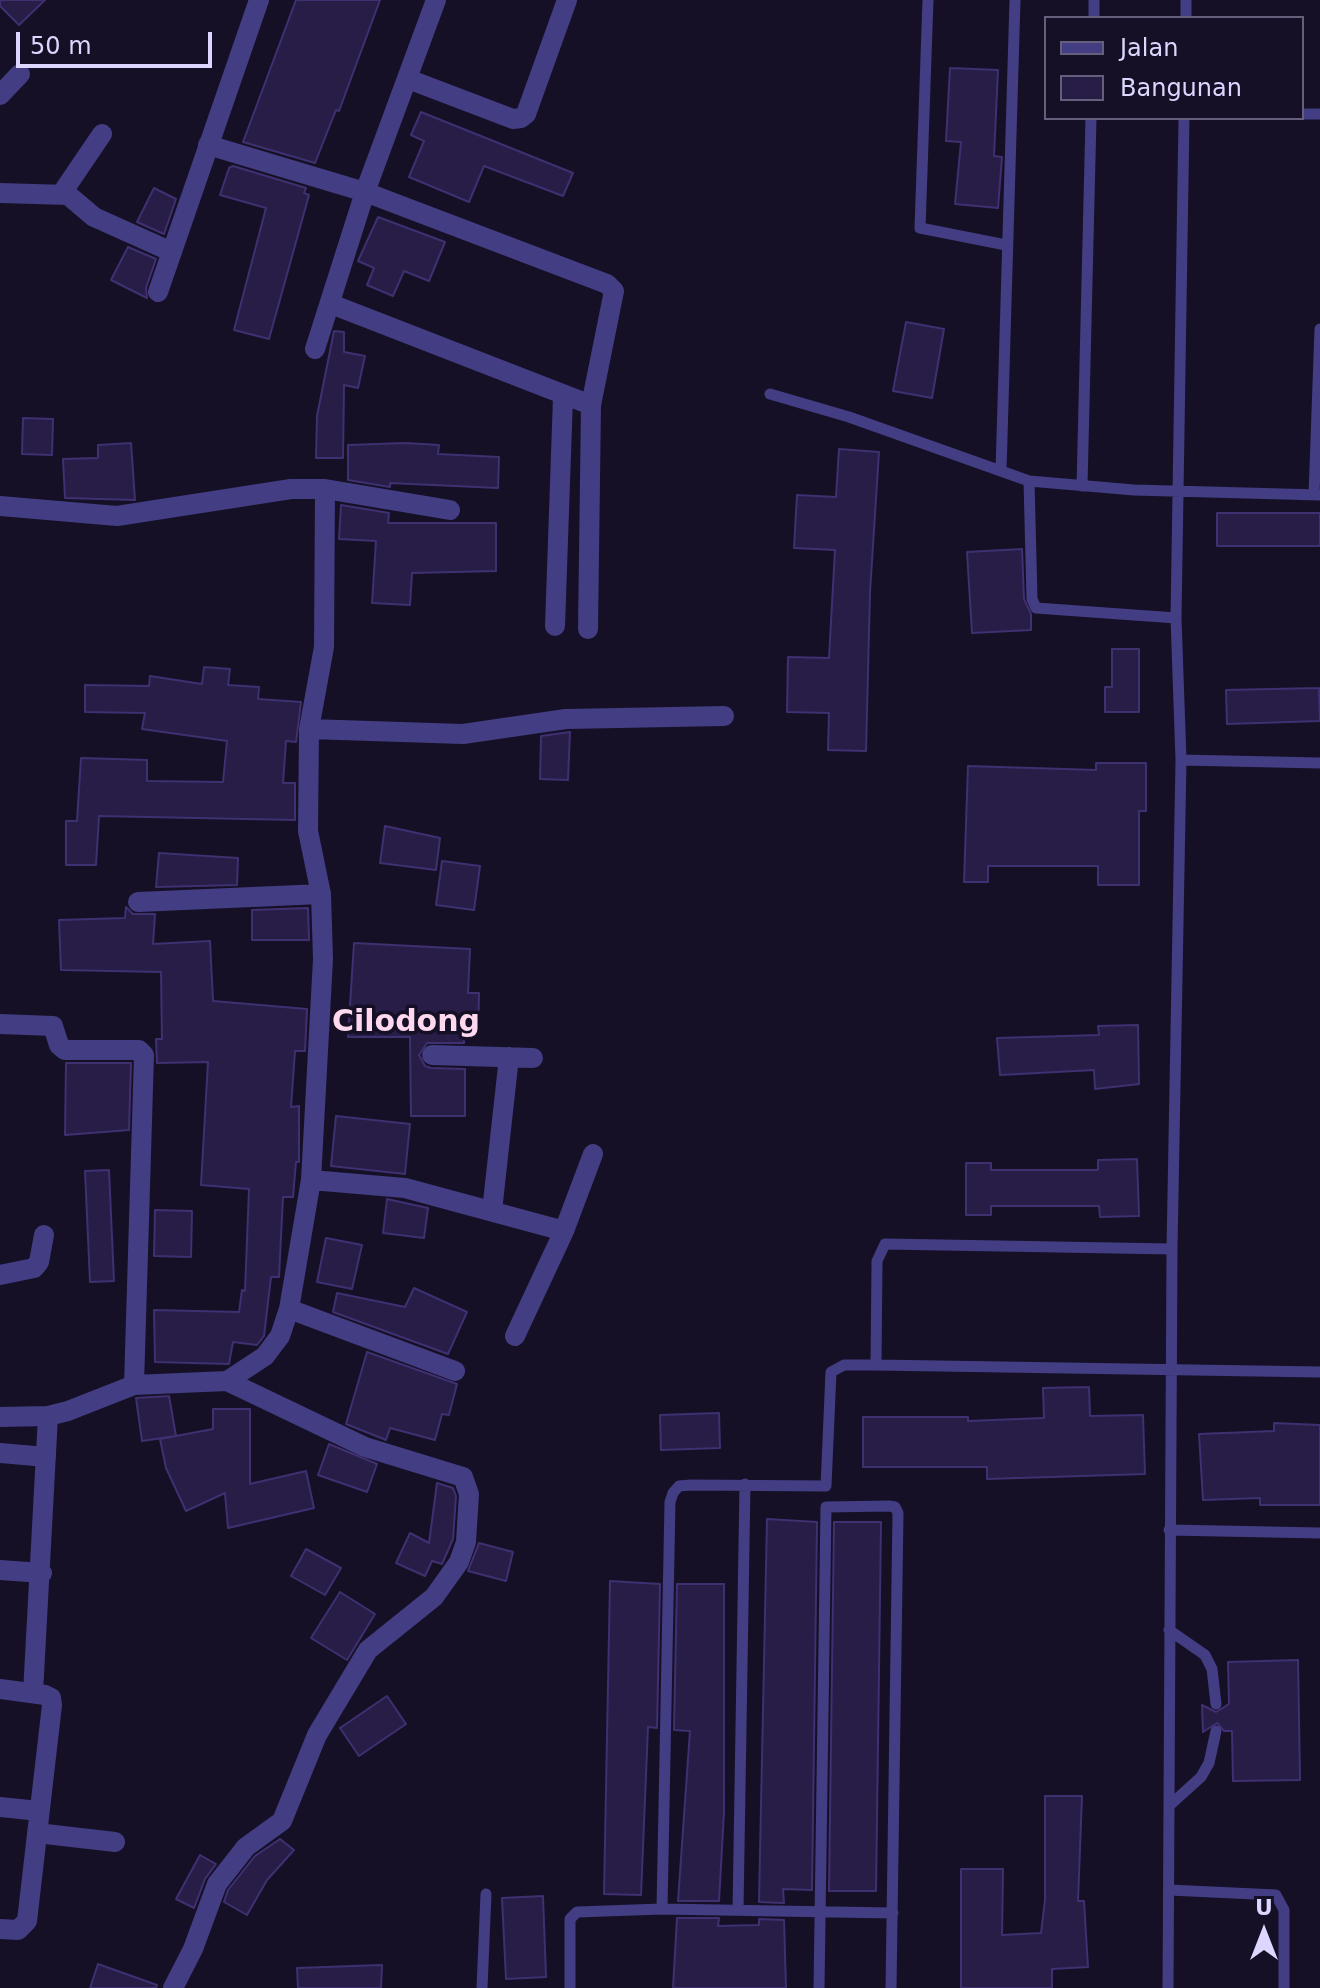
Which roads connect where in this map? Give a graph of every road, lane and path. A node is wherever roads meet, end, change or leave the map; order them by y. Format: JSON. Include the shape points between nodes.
{"nodes":[{"id":1,"x":259,"y":0,"type":"edge"},
{"id":2,"x":436,"y":0,"type":"edge"},
{"id":3,"x":567,"y":0,"type":"edge"},
{"id":4,"x":928,"y":0,"type":"edge"},
{"id":5,"x":1015,"y":0,"type":"edge"},
{"id":6,"x":20,"y":74,"type":"dead end"},
{"id":7,"x":408,"y":79,"type":"junction"},
{"id":8,"x":0,"y":95,"type":"edge"},
{"id":9,"x":1091,"y":120,"type":"edge"},
{"id":10,"x":1184,"y":120,"type":"edge"},
{"id":11,"x":102,"y":134,"type":"dead end"},
{"id":12,"x":208,"y":145,"type":"junction"},
{"id":13,"x":365,"y":192,"type":"junction"},
{"id":14,"x":0,"y":193,"type":"edge"},
{"id":15,"x":62,"y":193,"type":"junction"},
{"id":16,"x":1006,"y":245,"type":"junction"},
{"id":17,"x":172,"y":252,"type":"junction"},
{"id":18,"x":158,"y":292,"type":"dead end"},
{"id":19,"x":331,"y":304,"type":"junction"},
{"id":20,"x":1320,"y":329,"type":"edge"},
{"id":21,"x":315,"y":349,"type":"dead end"},
{"id":22,"x":770,"y":394,"type":"dead end"},
{"id":23,"x":563,"y":397,"type":"junction"},
{"id":24,"x":591,"y":405,"type":"junction"},
{"id":25,"x":1001,"y":471,"type":"junction"},
{"id":26,"x":1029,"y":481,"type":"junction"},
{"id":27,"x":1082,"y":486,"type":"junction"},
{"id":28,"x":325,"y":489,"type":"junction"},
{"id":29,"x":1179,"y":492,"type":"junction"},
{"id":30,"x":1317,"y":495,"type":"edge"},
{"id":31,"x":0,"y":506,"type":"edge"},
{"id":32,"x":450,"y":510,"type":"dead end"},
{"id":33,"x":1176,"y":618,"type":"junction"},
{"id":34,"x":555,"y":626,"type":"dead end"},
{"id":35,"x":588,"y":629,"type":"dead end"},
{"id":36,"x":724,"y":716,"type":"dead end"},
{"id":37,"x":309,"y":729,"type":"junction"},
{"id":38,"x":1181,"y":760,"type":"junction"},
{"id":39,"x":1320,"y":763,"type":"edge"},
{"id":40,"x":321,"y":894,"type":"junction"},
{"id":41,"x":138,"y":902,"type":"dead end"},
{"id":42,"x":0,"y":1024,"type":"edge"},
{"id":43,"x":432,"y":1055,"type":"dead end"},
{"id":44,"x":509,"y":1057,"type":"junction"},
{"id":45,"x":533,"y":1058,"type":"dead end"},
{"id":46,"x":593,"y":1154,"type":"dead end"},
{"id":47,"x":311,"y":1180,"type":"junction"},
{"id":48,"x":492,"y":1211,"type":"junction"},
{"id":49,"x":564,"y":1231,"type":"junction"},
{"id":50,"x":44,"y":1235,"type":"dead end"},
{"id":51,"x":1172,"y":1249,"type":"junction"},
{"id":52,"x":0,"y":1275,"type":"edge"},
{"id":53,"x":289,"y":1309,"type":"junction"},
{"id":54,"x":515,"y":1336,"type":"dead end"},
{"id":55,"x":876,"y":1365,"type":"junction"},
{"id":56,"x":1171,"y":1369,"type":"junction"},
{"id":57,"x":455,"y":1371,"type":"dead end"},
{"id":58,"x":1320,"y":1372,"type":"edge"},
{"id":59,"x":227,"y":1381,"type":"junction"},
{"id":60,"x":134,"y":1385,"type":"junction"},
{"id":61,"x":48,"y":1416,"type":"junction"},
{"id":62,"x":0,"y":1417,"type":"edge"},
{"id":63,"x":0,"y":1453,"type":"edge"},
{"id":64,"x":46,"y":1457,"type":"junction"},
{"id":65,"x":745,"y":1484,"type":"junction"},
{"id":66,"x":826,"y":1486,"type":"junction"},
{"id":67,"x":826,"y":1507,"type":"junction"},
{"id":68,"x":1169,"y":1530,"type":"junction"},
{"id":69,"x":1320,"y":1533,"type":"edge"},
{"id":70,"x":0,"y":1570,"type":"edge"},
{"id":71,"x":42,"y":1573,"type":"junction"},
{"id":72,"x":1169,"y":1630,"type":"junction"},
{"id":73,"x":0,"y":1689,"type":"edge"},
{"id":74,"x":33,"y":1693,"type":"junction"},
{"id":75,"x":1216,"y":1704,"type":"dead end"},
{"id":76,"x":1216,"y":1731,"type":"dead end"},
{"id":77,"x":1170,"y":1805,"type":"junction"},
{"id":78,"x":0,"y":1807,"type":"edge"},
{"id":79,"x":39,"y":1811,"type":"junction"},
{"id":80,"x":37,"y":1833,"type":"junction"},
{"id":81,"x":115,"y":1842,"type":"dead end"},
{"id":82,"x":1169,"y":1890,"type":"junction"},
{"id":83,"x":486,"y":1894,"type":"dead end"},
{"id":84,"x":662,"y":1909,"type":"junction"},
{"id":85,"x":738,"y":1910,"type":"junction"},
{"id":86,"x":820,"y":1912,"type":"junction"},
{"id":87,"x":893,"y":1913,"type":"junction"},
{"id":88,"x":0,"y":1929,"type":"edge"},
{"id":89,"x":173,"y":1988,"type":"edge"},
{"id":90,"x":482,"y":1988,"type":"edge"},
{"id":91,"x":570,"y":1988,"type":"edge"},
{"id":92,"x":819,"y":1988,"type":"edge"},
{"id":93,"x":891,"y":1988,"type":"edge"},
{"id":94,"x":1168,"y":1988,"type":"edge"},
{"id":95,"x":1284,"y":1988,"type":"edge"}],
"edges":[{"from":1,"to":12,"type":"street"},
{"from":2,"to":7,"type":"street"},
{"from":3,"to":7,"type":"street","via":[[521,118]]},
{"from":4,"to":16,"type":"lane","via":[[920,228]]},
{"from":5,"to":16,"type":"lane"},
{"from":6,"to":8,"type":"street"},
{"from":7,"to":13,"type":"street"},
{"from":9,"to":27,"type":"lane"},
{"from":10,"to":29,"type":"lane"},
{"from":11,"to":15,"type":"street"},
{"from":12,"to":13,"type":"street"},
{"from":12,"to":17,"type":"street"},
{"from":13,"to":19,"type":"street"},
{"from":13,"to":24,"type":"street","via":[[607,284],[614,302]]},
{"from":14,"to":15,"type":"street"},
{"from":15,"to":17,"type":"street","via":[[94,217]]},
{"from":16,"to":25,"type":"lane"},
{"from":17,"to":18,"type":"street"},
{"from":19,"to":21,"type":"street"},
{"from":19,"to":23,"type":"street"},
{"from":20,"to":30,"type":"lane"},
{"from":22,"to":25,"type":"lane"},
{"from":23,"to":24,"type":"street"},
{"from":23,"to":34,"type":"street"},
{"from":24,"to":35,"type":"street"},
{"from":25,"to":26,"type":"lane"},
{"from":26,"to":27,"type":"lane"},
{"from":26,"to":33,"type":"lane","via":[[1036,608]]},
{"from":27,"to":29,"type":"lane"},
{"from":28,"to":31,"type":"street","via":[[291,489],[117,516]]},
{"from":28,"to":32,"type":"street"},
{"from":28,"to":37,"type":"street","via":[[324,647]]},
{"from":29,"to":30,"type":"lane"},
{"from":29,"to":33,"type":"lane"},
{"from":33,"to":38,"type":"lane"},
{"from":36,"to":37,"type":"street","via":[[551,720],[463,734]]},
{"from":37,"to":40,"type":"street","via":[[308,831]]},
{"from":38,"to":39,"type":"lane"},
{"from":38,"to":51,"type":"lane"},
{"from":40,"to":41,"type":"street"},
{"from":40,"to":47,"type":"street","via":[[323,959]]},
{"from":42,"to":60,"type":"street","via":[[48,1024],[62,1048],[139,1050],[145,1059]]},
{"from":43,"to":44,"type":"street"},
{"from":44,"to":45,"type":"street"},
{"from":44,"to":48,"type":"street"},
{"from":46,"to":49,"type":"street"},
{"from":47,"to":48,"type":"street","via":[[405,1188]]},
{"from":47,"to":53,"type":"street"},
{"from":48,"to":49,"type":"street"},
{"from":49,"to":54,"type":"street"},
{"from":50,"to":52,"type":"street","via":[[34,1268]]},
{"from":51,"to":55,"type":"lane","via":[[885,1244],[877,1261]]},
{"from":51,"to":56,"type":"lane"},
{"from":53,"to":57,"type":"street"},
{"from":53,"to":59,"type":"street","via":[[280,1336],[265,1356]]},
{"from":55,"to":56,"type":"lane"},
{"from":55,"to":66,"type":"lane","via":[[844,1365],[831,1372]]},
{"from":56,"to":58,"type":"lane"},
{"from":56,"to":68,"type":"lane"},
{"from":59,"to":60,"type":"street"},
{"from":59,"to":89,"type":"street","via":[[365,1447],[463,1477],[469,1494],[466,1542],[459,1562],[434,1597],[368,1650],[317,1735],[282,1821],[246,1847],[217,1884]]},
{"from":60,"to":61,"type":"street"},
{"from":61,"to":62,"type":"street"},
{"from":61,"to":64,"type":"street"},
{"from":63,"to":64,"type":"street"},
{"from":64,"to":71,"type":"street"},
{"from":65,"to":66,"type":"lane"},
{"from":65,"to":84,"type":"lane","via":[[679,1486],[670,1502]]},
{"from":65,"to":85,"type":"lane"},
{"from":66,"to":67,"type":"lane"},
{"from":67,"to":86,"type":"lane"},
{"from":67,"to":87,"type":"lane","via":[[889,1506],[898,1513]]},
{"from":68,"to":69,"type":"lane"},
{"from":68,"to":72,"type":"lane"},
{"from":70,"to":71,"type":"street"},
{"from":71,"to":74,"type":"street"},
{"from":72,"to":75,"type":"lane","via":[[1205,1655]]},
{"from":72,"to":77,"type":"lane"},
{"from":73,"to":74,"type":"street"},
{"from":74,"to":79,"type":"street","via":[[51,1698],[52,1705]]},
{"from":76,"to":77,"type":"lane","via":[[1201,1777]]},
{"from":77,"to":82,"type":"lane"},
{"from":78,"to":79,"type":"street"},
{"from":79,"to":80,"type":"street"},
{"from":80,"to":81,"type":"street"},
{"from":80,"to":88,"type":"street","via":[[27,1921],[18,1930]]},
{"from":82,"to":94,"type":"lane"},
{"from":82,"to":95,"type":"lane","via":[[1276,1895],[1284,1910]]},
{"from":83,"to":90,"type":"lane"},
{"from":84,"to":85,"type":"lane"},
{"from":84,"to":91,"type":"lane","via":[[572,1913]]},
{"from":85,"to":86,"type":"lane"},
{"from":86,"to":87,"type":"lane"},
{"from":86,"to":92,"type":"lane"},
{"from":87,"to":93,"type":"lane"}]}
